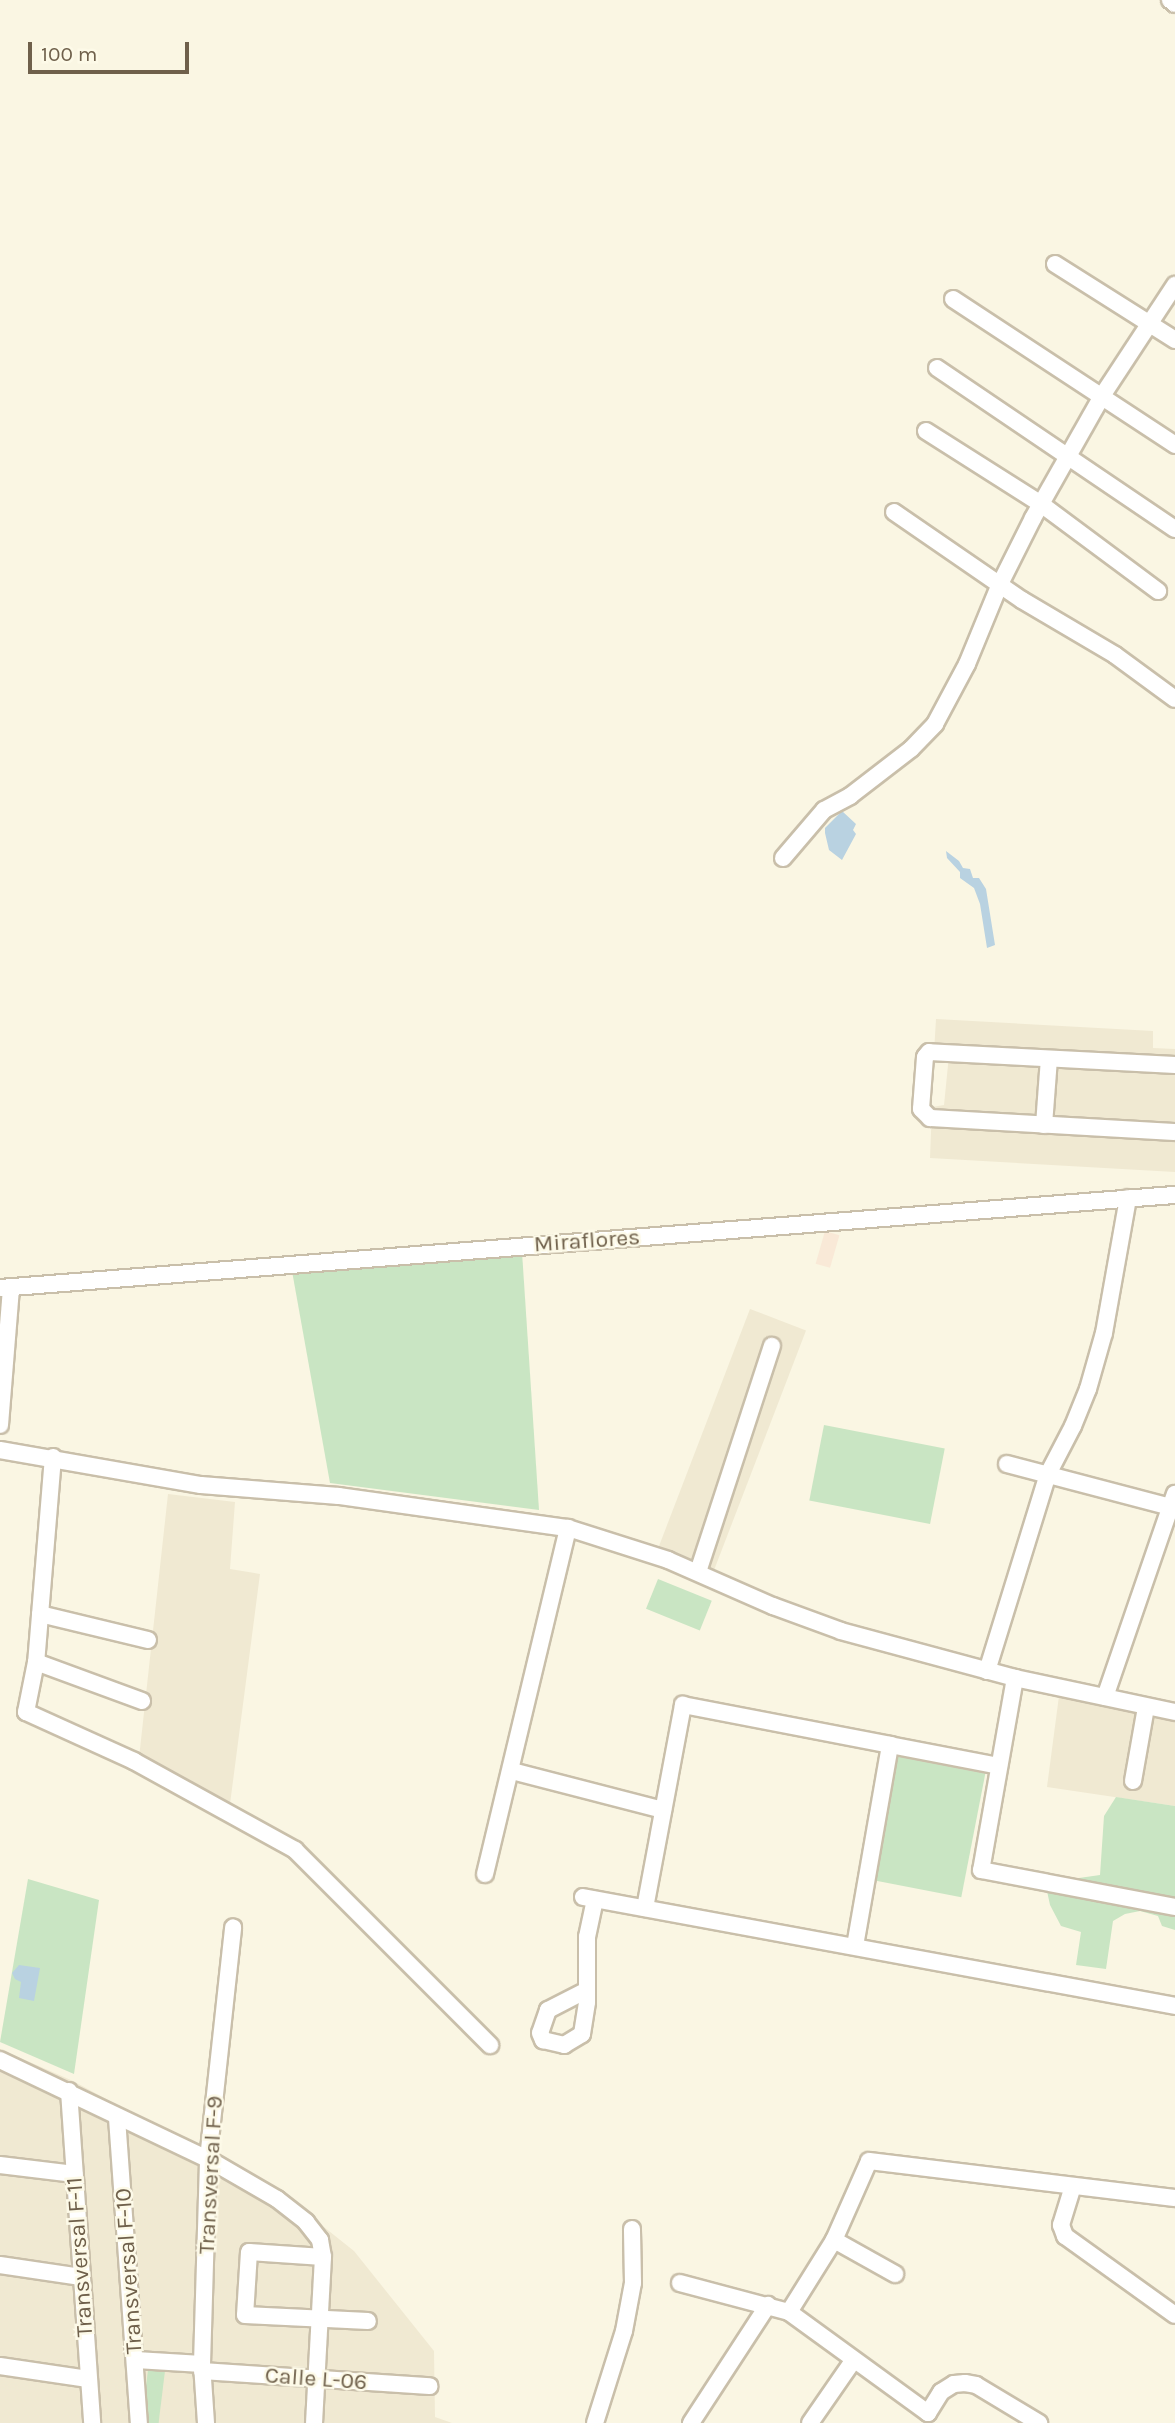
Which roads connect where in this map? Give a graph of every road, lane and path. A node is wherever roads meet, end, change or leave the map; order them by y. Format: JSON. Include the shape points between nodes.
{"nodes":[{"id":1,"x":1170,"y":0,"type":"edge"},
{"id":2,"x":1175,"y":4,"type":"edge"},
{"id":3,"x":1055,"y":264,"type":"dead end"},
{"id":4,"x":1175,"y":285,"type":"edge"},
{"id":5,"x":953,"y":299,"type":"dead end"},
{"id":6,"x":1149,"y":325,"type":"junction"},
{"id":7,"x":1175,"y":340,"type":"edge"},
{"id":8,"x":937,"y":368,"type":"dead end"},
{"id":9,"x":1102,"y":396,"type":"junction"},
{"id":10,"x":926,"y":431,"type":"dead end"},
{"id":11,"x":1175,"y":445,"type":"edge"},
{"id":12,"x":1069,"y":454,"type":"junction"},
{"id":13,"x":1041,"y":504,"type":"junction"},
{"id":14,"x":894,"y":512,"type":"dead end"},
{"id":15,"x":1175,"y":529,"type":"edge"},
{"id":16,"x":1000,"y":584,"type":"junction"},
{"id":17,"x":1158,"y":591,"type":"dead end"},
{"id":18,"x":1175,"y":699,"type":"edge"},
{"id":19,"x":783,"y":858,"type":"dead end"},
{"id":20,"x":1049,"y":1059,"type":"junction"},
{"id":21,"x":1175,"y":1065,"type":"edge"},
{"id":22,"x":1044,"y":1125,"type":"junction"},
{"id":23,"x":1175,"y":1132,"type":"edge"},
{"id":24,"x":1175,"y":1195,"type":"edge"},
{"id":25,"x":1128,"y":1198,"type":"junction"},
{"id":26,"x":6,"y":1287,"type":"edge"},
{"id":27,"x":772,"y":1346,"type":"dead end"},
{"id":28,"x":0,"y":1425,"type":"edge"},
{"id":29,"x":0,"y":1450,"type":"edge"},
{"id":30,"x":53,"y":1457,"type":"junction"},
{"id":31,"x":1007,"y":1464,"type":"dead end"},
{"id":32,"x":1048,"y":1474,"type":"junction"},
{"id":33,"x":1173,"y":1501,"type":"edge"},
{"id":34,"x":568,"y":1528,"type":"junction"},
{"id":35,"x":698,"y":1572,"type":"junction"},
{"id":36,"x":40,"y":1614,"type":"junction"},
{"id":37,"x":148,"y":1640,"type":"dead end"},
{"id":38,"x":36,"y":1662,"type":"junction"},
{"id":39,"x":987,"y":1671,"type":"junction"},
{"id":40,"x":1014,"y":1678,"type":"junction"},
{"id":41,"x":1105,"y":1697,"type":"junction"},
{"id":42,"x":142,"y":1702,"type":"dead end"},
{"id":43,"x":1146,"y":1707,"type":"junction"},
{"id":44,"x":1175,"y":1712,"type":"edge"},
{"id":45,"x":890,"y":1745,"type":"junction"},
{"id":46,"x":999,"y":1766,"type":"junction"},
{"id":47,"x":512,"y":1771,"type":"junction"},
{"id":48,"x":1133,"y":1781,"type":"dead end"},
{"id":49,"x":663,"y":1810,"type":"junction"},
{"id":50,"x":485,"y":1874,"type":"dead end"},
{"id":51,"x":1175,"y":1907,"type":"edge"},
{"id":52,"x":645,"y":1908,"type":"junction"},
{"id":53,"x":233,"y":1927,"type":"dead end"},
{"id":54,"x":855,"y":1946,"type":"junction"},
{"id":55,"x":587,"y":1990,"type":"dead end"},
{"id":56,"x":1175,"y":2006,"type":"edge"},
{"id":57,"x":490,"y":2045,"type":"dead end"},
{"id":58,"x":0,"y":2060,"type":"edge"},
{"id":59,"x":69,"y":2091,"type":"junction"},
{"id":60,"x":117,"y":2118,"type":"junction"},
{"id":61,"x":208,"y":2159,"type":"junction"},
{"id":62,"x":0,"y":2165,"type":"edge"},
{"id":63,"x":74,"y":2174,"type":"junction"},
{"id":64,"x":1073,"y":2186,"type":"junction"},
{"id":65,"x":1175,"y":2199,"type":"edge"},
{"id":66,"x":632,"y":2230,"type":"dead end"},
{"id":67,"x":834,"y":2240,"type":"junction"},
{"id":68,"x":323,"y":2257,"type":"junction"},
{"id":69,"x":0,"y":2266,"type":"edge"},
{"id":70,"x":895,"y":2274,"type":"dead end"},
{"id":71,"x":80,"y":2277,"type":"junction"},
{"id":72,"x":680,"y":2283,"type":"dead end"},
{"id":73,"x":768,"y":2305,"type":"junction"},
{"id":74,"x":789,"y":2312,"type":"junction"},
{"id":75,"x":1175,"y":2315,"type":"edge"},
{"id":76,"x":321,"y":2318,"type":"junction"},
{"id":77,"x":368,"y":2321,"type":"dead end"},
{"id":78,"x":136,"y":2360,"type":"junction"},
{"id":79,"x":853,"y":2361,"type":"junction"},
{"id":80,"x":0,"y":2367,"type":"edge"},
{"id":81,"x":202,"y":2367,"type":"junction"},
{"id":82,"x":88,"y":2379,"type":"junction"},
{"id":83,"x":317,"y":2380,"type":"junction"},
{"id":84,"x":430,"y":2385,"type":"dead end"},
{"id":85,"x":924,"y":2418,"type":"edge"},
{"id":86,"x":92,"y":2423,"type":"edge"},
{"id":87,"x":139,"y":2423,"type":"edge"},
{"id":88,"x":206,"y":2423,"type":"edge"},
{"id":89,"x":314,"y":2423,"type":"edge"},
{"id":90,"x":595,"y":2423,"type":"edge"},
{"id":91,"x":691,"y":2423,"type":"edge"},
{"id":92,"x":810,"y":2423,"type":"edge"},
{"id":93,"x":1039,"y":2423,"type":"edge"}],
"edges":[{"from":1,"to":2,"type":"street"},
{"from":3,"to":6,"type":"street"},
{"from":4,"to":6,"type":"street"},
{"from":5,"to":9,"type":"street"},
{"from":6,"to":7,"type":"street"},
{"from":6,"to":9,"type":"street"},
{"from":8,"to":12,"type":"street"},
{"from":9,"to":11,"type":"street"},
{"from":9,"to":12,"type":"street"},
{"from":10,"to":13,"type":"street"},
{"from":12,"to":13,"type":"street"},
{"from":12,"to":15,"type":"street"},
{"from":13,"to":16,"type":"street"},
{"from":13,"to":17,"type":"street"},
{"from":14,"to":16,"type":"street"},
{"from":16,"to":18,"type":"street","via":[[1115,655]]},
{"from":16,"to":19,"type":"street","via":[[967,664],[935,724],[850,796],[824,810]]},
{"from":20,"to":21,"type":"street"},
{"from":20,"to":22,"type":"street"},
{"from":20,"to":22,"type":"street","via":[[929,1052],[921,1109],[930,1118]]},
{"from":22,"to":23,"type":"street"},
{"from":24,"to":25,"type":"street","name":"Miraflores"},
{"from":25,"to":26,"type":"street","name":"Miraflores"},
{"from":25,"to":32,"type":"street","via":[[1104,1333],[1073,1426]]},
{"from":26,"to":28,"type":"street"},
{"from":27,"to":35,"type":"street"},
{"from":29,"to":30,"type":"street"},
{"from":30,"to":34,"type":"street","via":[[201,1485],[339,1496]]},
{"from":30,"to":36,"type":"street"},
{"from":31,"to":32,"type":"street"},
{"from":32,"to":33,"type":"street"},
{"from":32,"to":39,"type":"street"},
{"from":33,"to":41,"type":"street"},
{"from":34,"to":35,"type":"street"},
{"from":34,"to":47,"type":"street"},
{"from":35,"to":39,"type":"street","via":[[841,1631]]},
{"from":36,"to":37,"type":"street"},
{"from":36,"to":38,"type":"street"},
{"from":38,"to":42,"type":"street"},
{"from":38,"to":57,"type":"street","via":[[26,1712],[134,1761],[295,1850]]},
{"from":39,"to":40,"type":"street"},
{"from":40,"to":41,"type":"street"},
{"from":40,"to":46,"type":"street"},
{"from":41,"to":43,"type":"street"},
{"from":43,"to":44,"type":"street"},
{"from":43,"to":48,"type":"street"},
{"from":45,"to":46,"type":"street"},
{"from":45,"to":49,"type":"street","via":[[683,1705]]},
{"from":45,"to":54,"type":"street"},
{"from":46,"to":51,"type":"street","via":[[981,1870]]},
{"from":47,"to":49,"type":"street"},
{"from":47,"to":50,"type":"street"},
{"from":49,"to":52,"type":"street"},
{"from":52,"to":54,"type":"street"},
{"from":52,"to":55,"type":"street","via":[[589,1898]]},
{"from":53,"to":61,"type":"street","name":"Transversal F-9"},
{"from":54,"to":56,"type":"street"},
{"from":58,"to":59,"type":"street"},
{"from":59,"to":60,"type":"street"},
{"from":59,"to":63,"type":"street","name":"Transversal F-11"},
{"from":60,"to":61,"type":"street"},
{"from":60,"to":78,"type":"street","name":"Transversal F-10"},
{"from":61,"to":68,"type":"street","via":[[277,2199],[306,2222],[320,2240]]},
{"from":61,"to":81,"type":"street","name":"Transversal F-9"},
{"from":62,"to":63,"type":"street"},
{"from":63,"to":71,"type":"street","name":"Transversal F-11"},
{"from":64,"to":65,"type":"street"},
{"from":64,"to":67,"type":"street","via":[[869,2161]]},
{"from":64,"to":75,"type":"street","via":[[1060,2225],[1065,2236]]},
{"from":66,"to":90,"type":"street","via":[[633,2283],[624,2331]]},
{"from":67,"to":70,"type":"street"},
{"from":67,"to":74,"type":"street"},
{"from":68,"to":76,"type":"street"},
{"from":68,"to":76,"type":"street","via":[[249,2252],[243,2310],[247,2317]]},
{"from":69,"to":71,"type":"street"},
{"from":71,"to":82,"type":"street","name":"Transversal F-11"},
{"from":72,"to":73,"type":"street"},
{"from":73,"to":74,"type":"street"},
{"from":73,"to":91,"type":"street"},
{"from":74,"to":79,"type":"street"},
{"from":76,"to":77,"type":"street"},
{"from":76,"to":83,"type":"street"},
{"from":78,"to":81,"type":"street","name":"Calle L-06"},
{"from":78,"to":87,"type":"street","name":"Transversal F-10"},
{"from":79,"to":85,"type":"street"},
{"from":79,"to":92,"type":"street"},
{"from":80,"to":82,"type":"street"},
{"from":81,"to":83,"type":"street","name":"Calle L-06"},
{"from":81,"to":88,"type":"street","name":"Transversal F-9"},
{"from":82,"to":86,"type":"street","name":"Transversal F-11"},
{"from":83,"to":84,"type":"street","name":"Calle L-06"},
{"from":83,"to":89,"type":"street"},
{"from":85,"to":93,"type":"street","via":[[942,2392],[965,2383]]}]}
